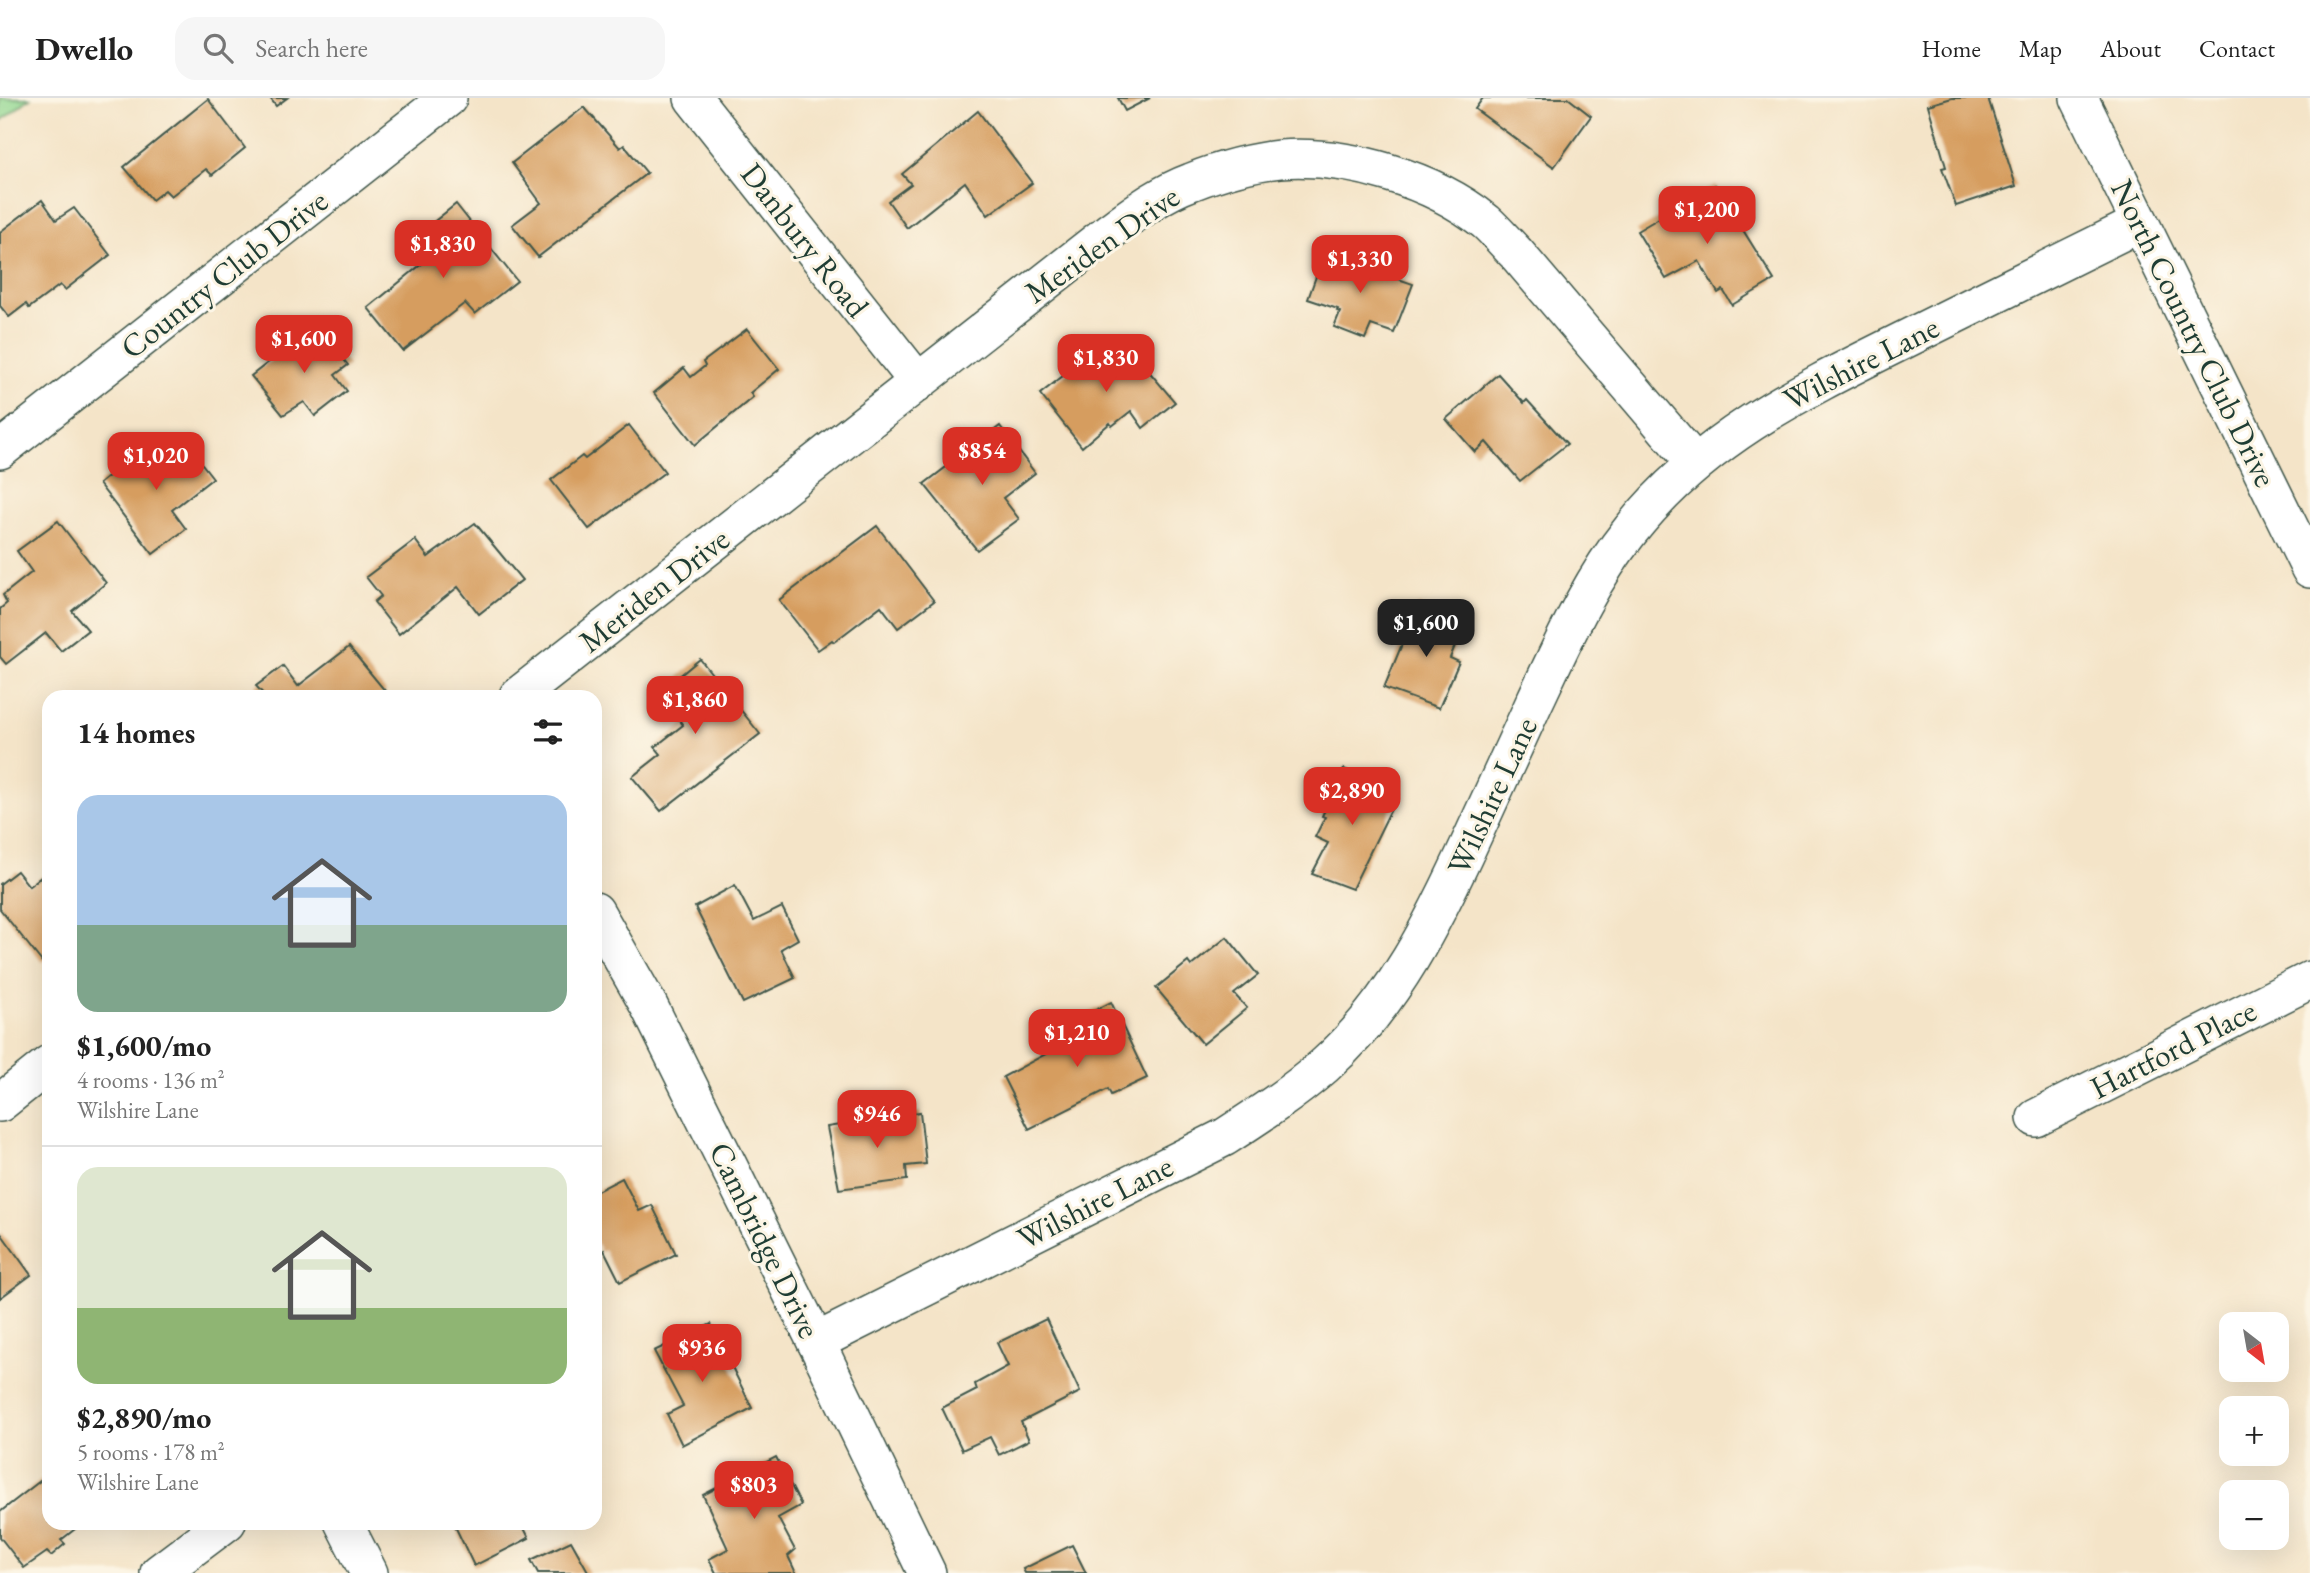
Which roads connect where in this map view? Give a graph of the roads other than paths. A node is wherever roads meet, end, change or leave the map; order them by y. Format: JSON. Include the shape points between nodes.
{"nodes":[{"id":1,"x":448,"y":98,"type":"edge"},
{"id":2,"x":693,"y":98,"type":"edge"},
{"id":3,"x":2079,"y":98,"type":"edge"},
{"id":4,"x":2140,"y":223,"type":"junction"},
{"id":5,"x":918,"y":382,"type":"junction"},
{"id":6,"x":0,"y":450,"type":"edge"},
{"id":7,"x":1696,"y":463,"type":"junction"},
{"id":8,"x":2310,"y":569,"type":"edge"},
{"id":9,"x":526,"y":690,"type":"edge"},
{"id":10,"x":602,"y":923,"type":"edge"},
{"id":11,"x":2310,"y":980,"type":"edge"},
{"id":12,"x":42,"y":1069,"type":"edge"},
{"id":13,"x":0,"y":1102,"type":"edge"},
{"id":14,"x":2036,"y":1118,"type":"dead end"},
{"id":15,"x":816,"y":1342,"type":"junction"},
{"id":16,"x":216,"y":1530,"type":"edge"},
{"id":17,"x":347,"y":1530,"type":"edge"},
{"id":18,"x":159,"y":1573,"type":"edge"},
{"id":19,"x":369,"y":1573,"type":"edge"},
{"id":20,"x":928,"y":1573,"type":"edge"}],
"edges":[{"from":1,"to":6,"type":"street","name":"Country Club Drive"},
{"from":2,"to":5,"type":"street","name":"Danbury Road"},
{"from":3,"to":4,"type":"street","name":"North Country Club Drive"},
{"from":4,"to":7,"type":"street","name":"Wilshire Lane","via":[[1825,379],[1730,435]]},
{"from":4,"to":8,"type":"street","name":"North Country Club Drive"},
{"from":5,"to":7,"type":"street","name":"Meriden Drive","via":[[1148,203],[1190,182],[1237,167],[1279,159],[1330,160],[1376,169],[1421,185],[1485,222]]},
{"from":5,"to":9,"type":"street","name":"Meriden Drive"},
{"from":7,"to":15,"type":"street","name":"Wilshire Lane","via":[[1663,493],[1603,566],[1570,626],[1440,907],[1368,1020],[1325,1065],[1280,1102],[1225,1137]]},
{"from":10,"to":15,"type":"street","name":"Cambridge Drive","via":[[649,1006]]},
{"from":11,"to":14,"type":"street","name":"Hartford Place"},
{"from":12,"to":13,"type":"street"},
{"from":15,"to":20,"type":"street","name":"Cambridge Drive"},
{"from":16,"to":18,"type":"street"},
{"from":17,"to":19,"type":"street"}]}
